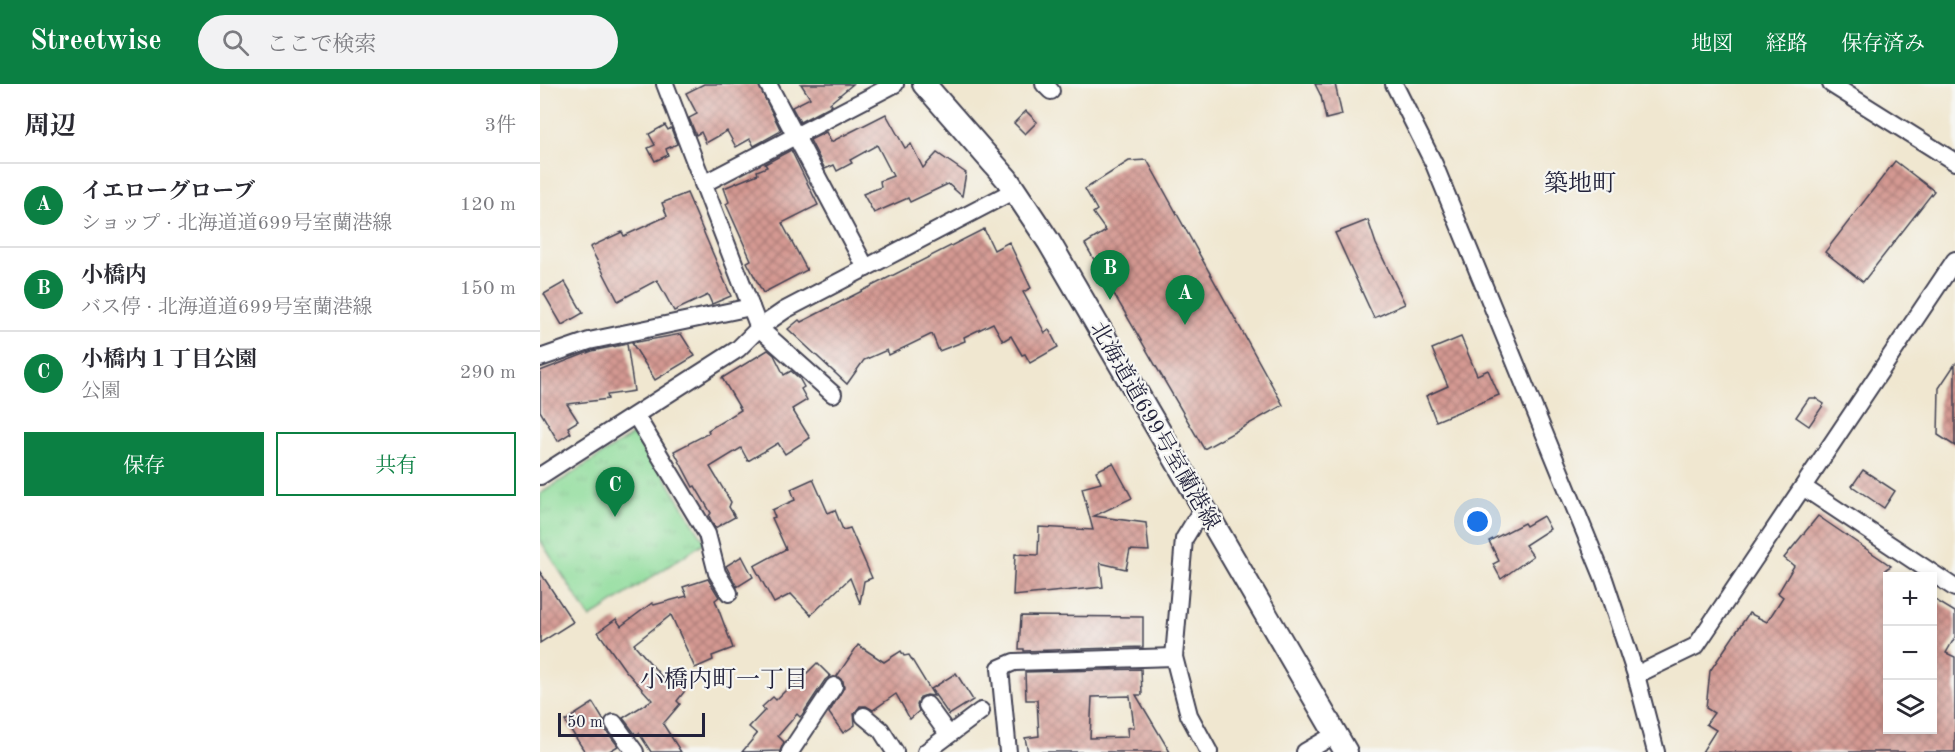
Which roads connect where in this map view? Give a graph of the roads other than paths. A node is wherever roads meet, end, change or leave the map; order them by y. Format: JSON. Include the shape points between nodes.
{"nodes":[{"id":1,"x":665,"y":84,"type":"edge"},
{"id":2,"x":768,"y":84,"type":"edge"},
{"id":3,"x":894,"y":84,"type":"edge"},
{"id":4,"x":924,"y":84,"type":"edge"},
{"id":5,"x":1831,"y":84,"type":"edge"},
{"id":6,"x":1400,"y":87,"type":"edge"},
{"id":7,"x":796,"y":135,"type":"junction"},
{"id":8,"x":1955,"y":162,"type":"edge"},
{"id":9,"x":703,"y":184,"type":"junction"},
{"id":10,"x":1015,"y":190,"type":"junction"},
{"id":11,"x":1955,"y":260,"type":"edge"},
{"id":12,"x":866,"y":268,"type":"junction"},
{"id":13,"x":750,"y":308,"type":"junction"},
{"id":14,"x":759,"y":328,"type":"junction"},
{"id":15,"x":540,"y":358,"type":"edge"},
{"id":16,"x":833,"y":394,"type":"dead end"},
{"id":17,"x":636,"y":416,"type":"junction"},
{"id":18,"x":540,"y":476,"type":"edge"},
{"id":19,"x":1803,"y":487,"type":"junction"},
{"id":20,"x":1204,"y":506,"type":"junction"},
{"id":21,"x":1955,"y":588,"type":"edge"},
{"id":22,"x":729,"y":593,"type":"dead end"},
{"id":23,"x":1174,"y":657,"type":"junction"},
{"id":24,"x":1636,"y":675,"type":"junction"},
{"id":25,"x":834,"y":686,"type":"dead end"},
{"id":26,"x":927,"y":705,"type":"dead end"},
{"id":27,"x":981,"y":711,"type":"dead end"},
{"id":28,"x":864,"y":716,"type":"dead end"},
{"id":29,"x":614,"y":723,"type":"dead end"},
{"id":30,"x":948,"y":734,"type":"junction"},
{"id":31,"x":1341,"y":743,"type":"edge"},
{"id":32,"x":635,"y":752,"type":"edge"},
{"id":33,"x":790,"y":752,"type":"edge"},
{"id":34,"x":895,"y":752,"type":"edge"},
{"id":35,"x":926,"y":752,"type":"edge"},
{"id":36,"x":1008,"y":752,"type":"edge"},
{"id":37,"x":1209,"y":752,"type":"edge"},
{"id":38,"x":1305,"y":752,"type":"edge"},
{"id":39,"x":1656,"y":752,"type":"edge"}],
"edges":[{"from":1,"to":9,"type":"street"},
{"from":2,"to":7,"type":"street"},
{"from":3,"to":7,"type":"street"},
{"from":4,"to":10,"type":"main road","name":"北海道道699号室蘭港線"},
{"from":5,"to":8,"type":"street"},
{"from":6,"to":24,"type":"street","via":[[1604,579]]},
{"from":7,"to":9,"type":"street"},
{"from":7,"to":12,"type":"street"},
{"from":9,"to":13,"type":"street"},
{"from":10,"to":12,"type":"street"},
{"from":10,"to":20,"type":"main road","name":"北海道道699号室蘭港線"},
{"from":11,"to":19,"type":"street"},
{"from":12,"to":14,"type":"street"},
{"from":13,"to":14,"type":"street"},
{"from":13,"to":15,"type":"street","via":[[589,341]]},
{"from":14,"to":16,"type":"street"},
{"from":14,"to":17,"type":"street","via":[[738,349]]},
{"from":17,"to":18,"type":"street"},
{"from":17,"to":22,"type":"street","via":[[707,534],[717,573]]},
{"from":19,"to":21,"type":"street"},
{"from":19,"to":24,"type":"street","via":[[1696,646]]},
{"from":20,"to":23,"type":"street","via":[[1184,539]]},
{"from":20,"to":31,"type":"main road","name":"北海道道699号室蘭港線"},
{"from":23,"to":36,"type":"street","via":[[1014,663],[1000,668]]},
{"from":23,"to":37,"type":"street","via":[[1189,715]]},
{"from":24,"to":39,"type":"street"},
{"from":25,"to":33,"type":"street"},
{"from":26,"to":30,"type":"street"},
{"from":27,"to":30,"type":"street"},
{"from":28,"to":34,"type":"street","via":[[881,730]]},
{"from":29,"to":32,"type":"street"},
{"from":30,"to":35,"type":"street"},
{"from":31,"to":38,"type":"street"}]}
